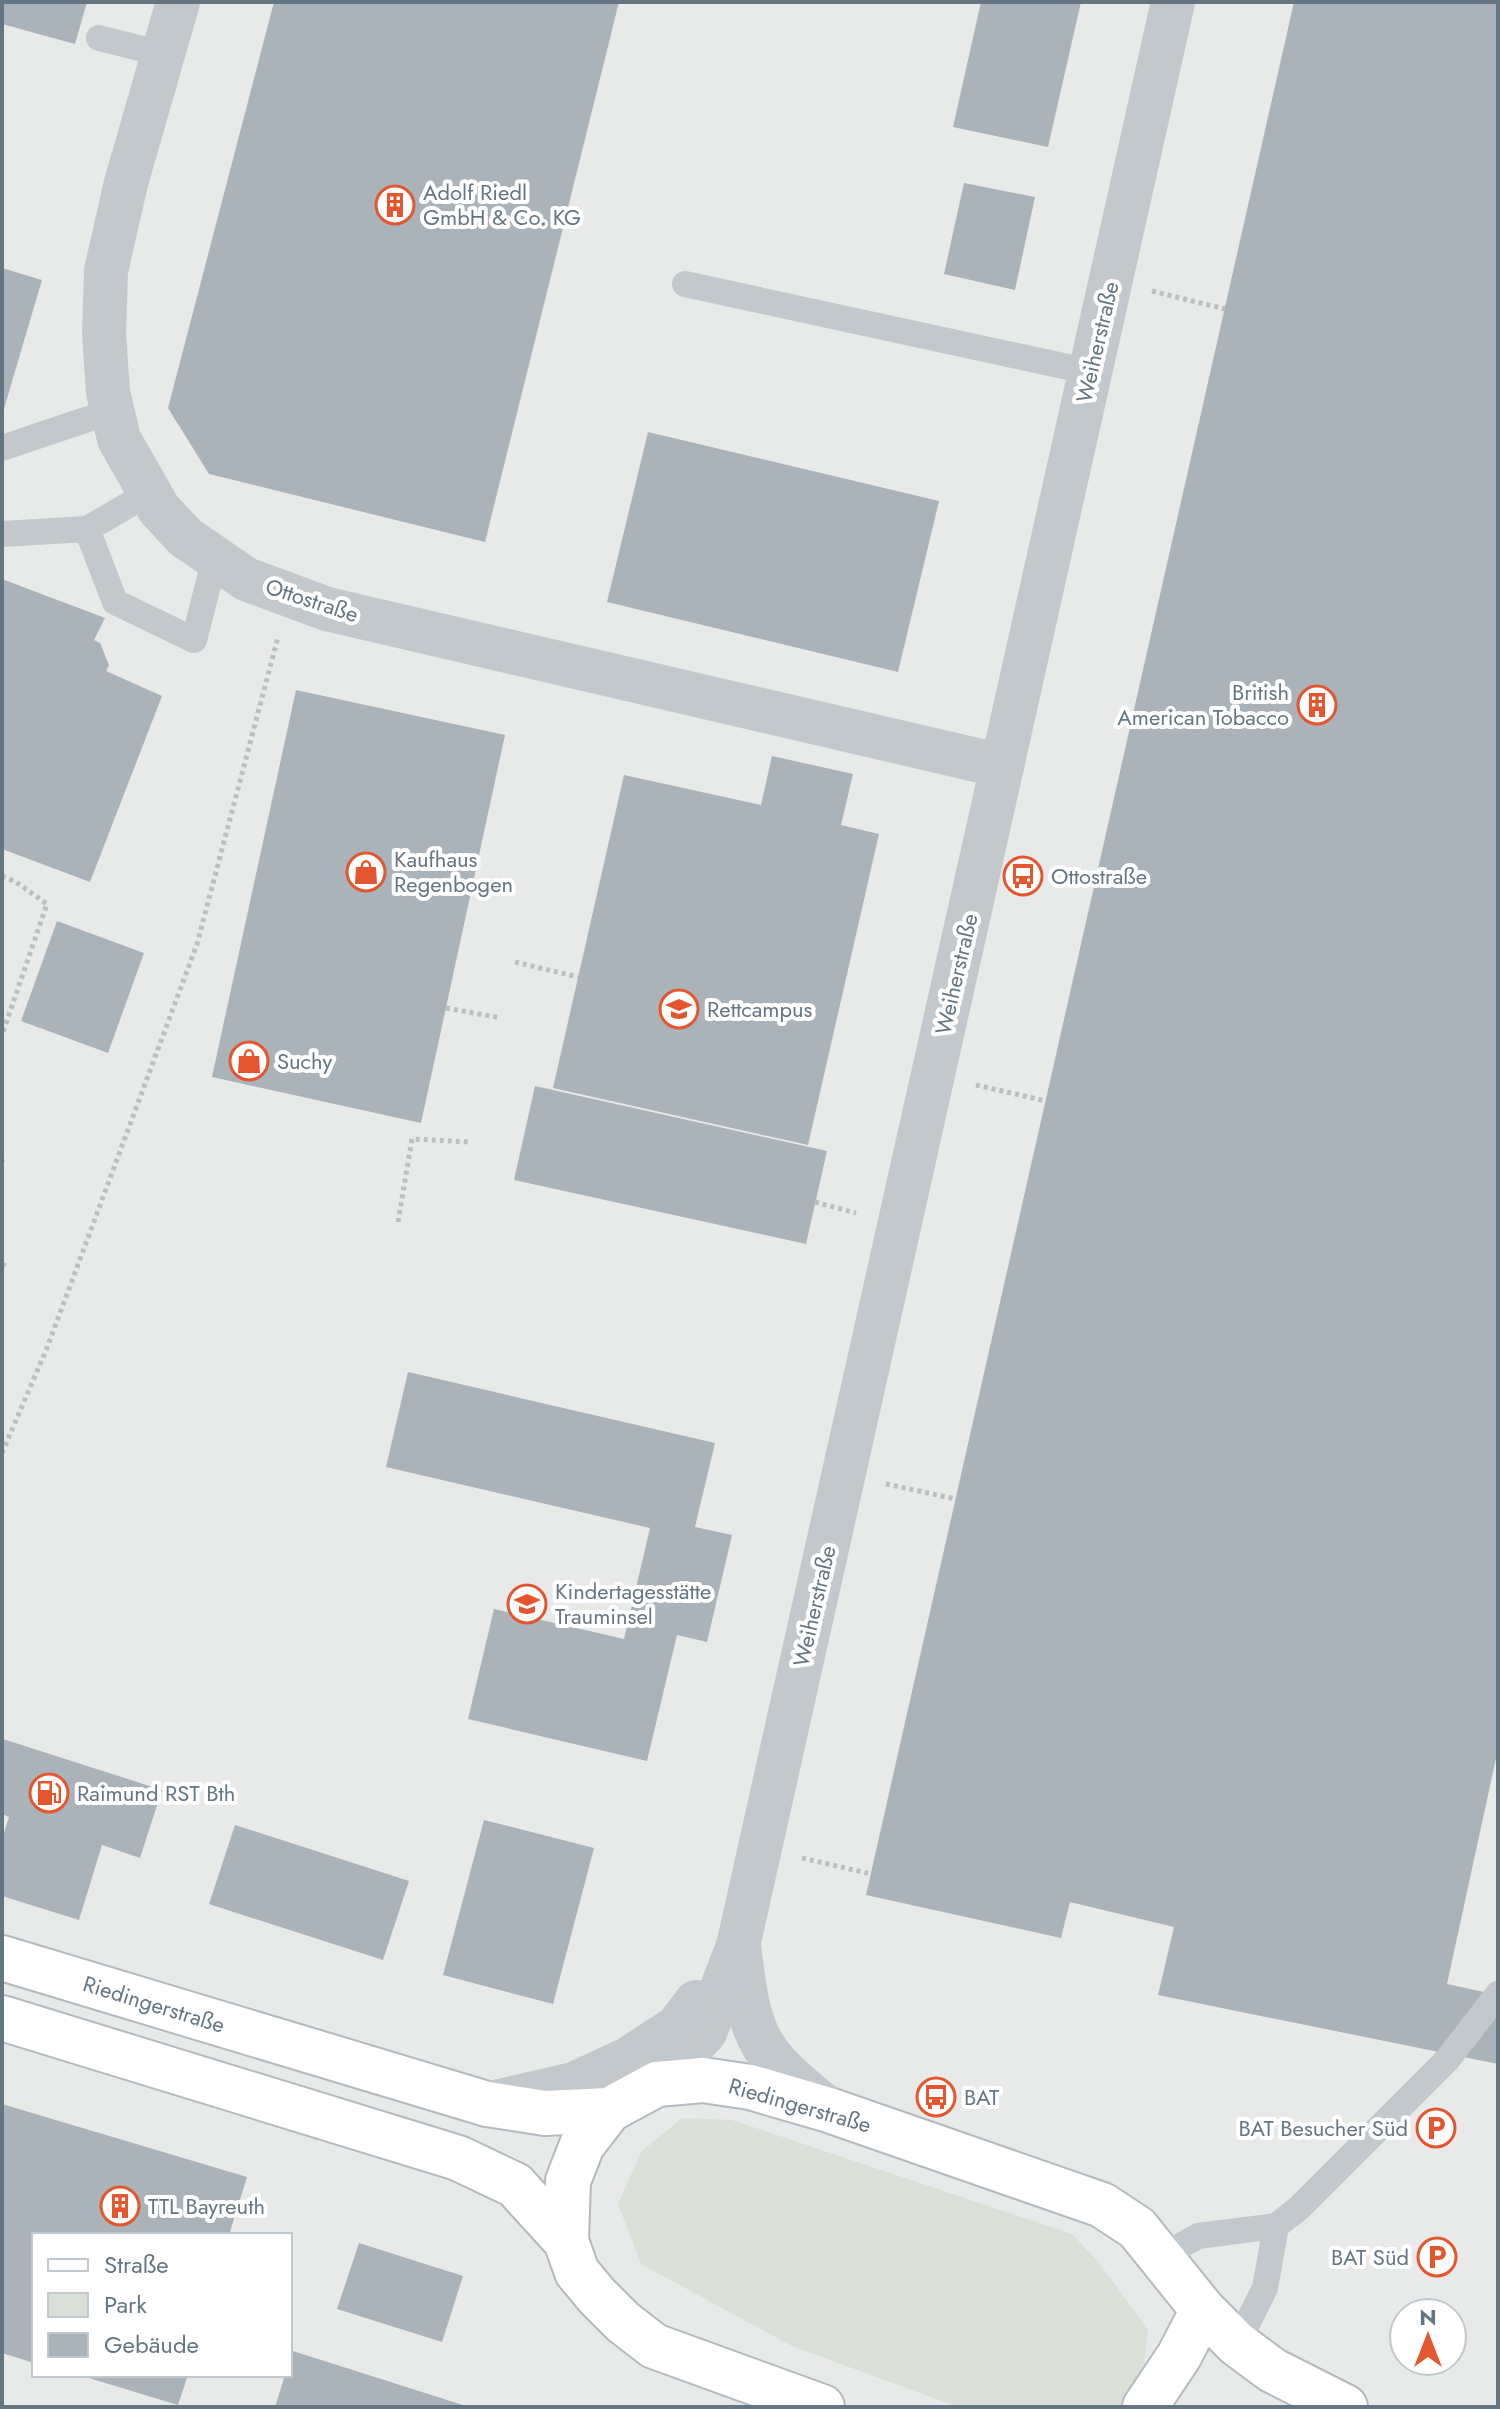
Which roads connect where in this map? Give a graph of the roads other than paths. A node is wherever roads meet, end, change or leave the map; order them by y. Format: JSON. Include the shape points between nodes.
{"nodes":[{"id":1,"x":178,"y":2,"type":"edge"},
{"id":2,"x":1173,"y":2,"type":"edge"},
{"id":3,"x":99,"y":38,"type":"dead end"},
{"id":4,"x":163,"y":54,"type":"junction"},
{"id":5,"x":685,"y":284,"type":"dead end"},
{"id":6,"x":1091,"y":372,"type":"junction"},
{"id":7,"x":112,"y":411,"type":"junction"},
{"id":8,"x":2,"y":448,"type":"edge"},
{"id":9,"x":149,"y":493,"type":"junction"},
{"id":10,"x":87,"y":529,"type":"junction"},
{"id":11,"x":2,"y":534,"type":"edge"},
{"id":12,"x":215,"y":558,"type":"junction"},
{"id":13,"x":1002,"y":766,"type":"junction"},
{"id":14,"x":738,"y":1946,"type":"junction"},
{"id":15,"x":2,"y":1958,"type":"edge"},
{"id":16,"x":101,"y":1988,"type":"junction"},
{"id":17,"x":1498,"y":1994,"type":"edge"},
{"id":18,"x":2,"y":2003,"type":"edge"},
{"id":19,"x":2,"y":2018,"type":"edge"},
{"id":20,"x":657,"y":2084,"type":"junction"},
{"id":21,"x":487,"y":2104,"type":"junction"},
{"id":22,"x":609,"y":2110,"type":"junction"},
{"id":23,"x":829,"y":2110,"type":"junction"},
{"id":24,"x":1276,"y":2226,"type":"junction"},
{"id":25,"x":566,"y":2241,"type":"junction"},
{"id":26,"x":1161,"y":2257,"type":"junction"},
{"id":27,"x":1203,"y":2310,"type":"junction"},
{"id":28,"x":1237,"y":2344,"type":"junction"},
{"id":29,"x":820,"y":2407,"type":"edge"},
{"id":30,"x":1145,"y":2407,"type":"edge"},
{"id":31,"x":1345,"y":2407,"type":"edge"}],
"edges":[{"from":1,"to":4,"type":"street","name":"Ottostraße"},
{"from":2,"to":6,"type":"street","name":"Weiherstraße"},
{"from":3,"to":4,"type":"lane"},
{"from":4,"to":7,"type":"street","name":"Ottostraße","via":[[106,271],[104,333]]},
{"from":5,"to":6,"type":"lane"},
{"from":6,"to":13,"type":"street","name":"Weiherstraße"},
{"from":7,"to":8,"type":"lane"},
{"from":7,"to":9,"type":"street","name":"Ottostraße","via":[[119,439]]},
{"from":9,"to":10,"type":"lane"},
{"from":9,"to":12,"type":"street","name":"Ottostraße","via":[[185,537]]},
{"from":10,"to":11,"type":"lane"},
{"from":10,"to":12,"type":"lane","via":[[115,602],[194,640]]},
{"from":12,"to":13,"type":"street","name":"Ottostraße","via":[[246,579],[327,609]]},
{"from":13,"to":14,"type":"street","name":"Weiherstraße"},
{"from":14,"to":20,"type":"street","via":[[705,2032]]},
{"from":14,"to":21,"type":"street","via":[[677,2027],[628,2059],[574,2084]]},
{"from":14,"to":23,"type":"street","via":[[747,2004],[762,2043],[782,2069]]},
{"from":15,"to":16,"type":"main road","name":"Riedingerstraße"},
{"from":16,"to":18,"type":"main road"},
{"from":16,"to":21,"type":"main road","name":"Riedingerstraße"},
{"from":17,"to":24,"type":"lane","via":[[1447,2060]]},
{"from":19,"to":25,"type":"main road","via":[[458,2158],[515,2185]]},
{"from":20,"to":22,"type":"main road","name":"Riedingerstraße"},
{"from":20,"to":23,"type":"main road","name":"Riedingerstraße","via":[[703,2080],[738,2085]]},
{"from":21,"to":22,"type":"main road","name":"Riedingerstraße","via":[[545,2113]]},
{"from":22,"to":25,"type":"main road","via":[[582,2145],[568,2181]]},
{"from":23,"to":26,"type":"main road","name":"Riedingerstraße","via":[[1102,2205],[1137,2228]]},
{"from":24,"to":26,"type":"lane","via":[[1198,2236]]},
{"from":24,"to":28,"type":"lane","via":[[1265,2288]]},
{"from":25,"to":29,"type":"main road","via":[[577,2272],[597,2296],[654,2346]]},
{"from":26,"to":27,"type":"main road","name":"Riedingerstraße"},
{"from":27,"to":28,"type":"main road","name":"Riedingerstraße"},
{"from":27,"to":30,"type":"main road"},
{"from":28,"to":31,"type":"main road","name":"Riedingerstraße","via":[[1272,2370]]}]}
